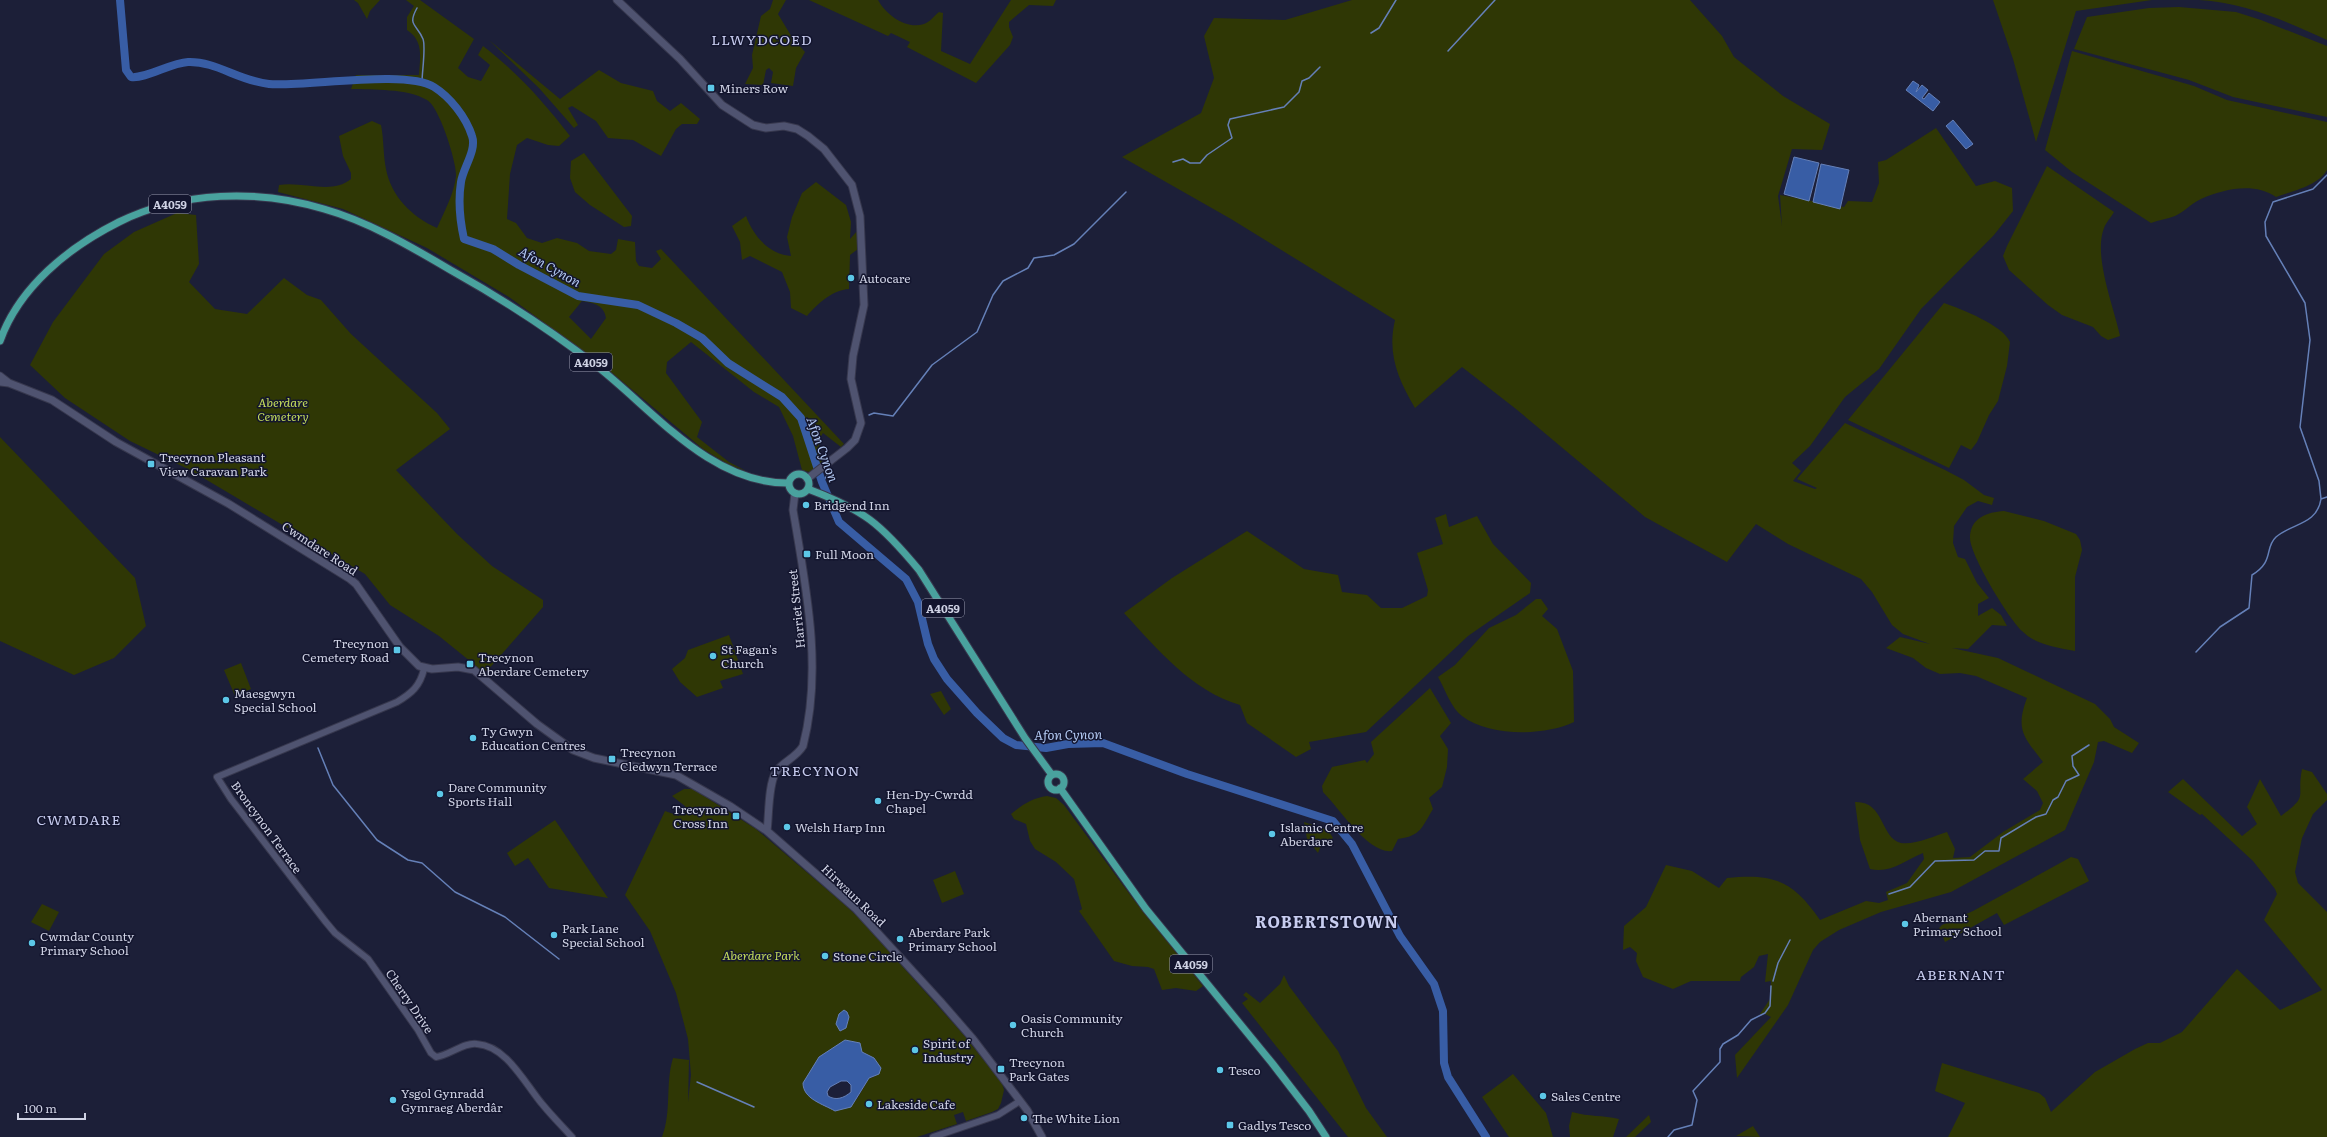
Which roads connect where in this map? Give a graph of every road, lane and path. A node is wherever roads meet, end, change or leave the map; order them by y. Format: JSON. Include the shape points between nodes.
{"nodes":[{"id":1,"x":617,"y":0,"type":"edge"},
{"id":2,"x":0,"y":341,"type":"edge"},
{"id":3,"x":0,"y":376,"type":"edge"},
{"id":4,"x":0,"y":382,"type":"edge"},
{"id":5,"x":9,"y":383,"type":"junction"},
{"id":6,"x":810,"y":477,"type":"junction"},
{"id":7,"x":789,"y":483,"type":"junction"},
{"id":8,"x":808,"y":489,"type":"junction"},
{"id":9,"x":795,"y":493,"type":"junction"},
{"id":10,"x":424,"y":669,"type":"junction"},
{"id":11,"x":1052,"y":775,"type":"junction"},
{"id":12,"x":1060,"y":788,"type":"junction"},
{"id":13,"x":767,"y":831,"type":"junction"},
{"id":14,"x":300,"y":889,"type":"joint"},
{"id":15,"x":1020,"y":1101,"type":"junction"},
{"id":16,"x":572,"y":1137,"type":"edge"},
{"id":17,"x":933,"y":1137,"type":"edge"},
{"id":18,"x":1042,"y":1137,"type":"edge"},
{"id":19,"x":1326,"y":1137,"type":"edge"}],
"edges":[{"from":1,"to":6,"type":"main road","via":[[680,59],[722,105],[753,125],[797,129],[824,149],[852,185],[860,216],[864,305],[853,356],[851,379],[861,423],[858,434],[847,448]]},
{"from":2,"to":7,"type":"main road","number":"A4059","via":[[10,318],[23,298],[49,270],[87,241],[124,220],[147,210],[195,198],[240,196],[290,201],[325,209],[362,223],[416,249],[512,305],[598,367],[687,442],[723,466],[758,479]]},
{"from":3,"to":5,"type":"main road","name":"Cwmdare Road"},
{"from":4,"to":5,"type":"main road","name":"Cwmdare Road"},
{"from":5,"to":10,"type":"main road","name":"Cwmdare Road","via":[[52,400],[116,442],[217,496],[350,579],[400,647]]},
{"from":6,"to":7,"type":"main road","via":[[798,475],[792,477]]},
{"from":6,"to":8,"type":"main road"},
{"from":7,"to":9,"type":"main road","via":[[790,489]]},
{"from":8,"to":9,"type":"main road","via":[[801,494]]},
{"from":8,"to":11,"type":"main road","number":"A4059","via":[[854,508],[876,523],[919,570],[1025,738]]},
{"from":9,"to":13,"type":"main road","name":"Harriet Street","via":[[793,510],[812,636],[811,688],[803,746],[793,758],[777,770],[773,778]]},
{"from":10,"to":13,"type":"main road","name":"Hirwaun Road","via":[[458,667],[474,670],[537,724],[573,750],[594,758],[676,775]]},
{"from":10,"to":14,"type":"street","name":"Broncynon Terrace","via":[[415,690],[397,702],[217,777]]},
{"from":11,"to":12,"type":"main road","via":[[1057,774],[1063,779]]},
{"from":11,"to":12,"type":"main road","via":[[1048,780],[1049,786],[1053,789]]},
{"from":12,"to":19,"type":"main road","number":"A4059","via":[[1146,909],[1272,1063]]},
{"from":13,"to":15,"type":"main road","name":"Hirwaun Road","via":[[861,914],[973,1039]]},
{"from":14,"to":16,"type":"street","name":"Cherry Drive","via":[[335,933],[368,959],[418,1030],[431,1053],[436,1057],[443,1056],[475,1043],[501,1054]]},
{"from":15,"to":17,"type":"street","via":[[998,1115]]},
{"from":15,"to":18,"type":"main road","name":"Hirwaun Road"}]}
